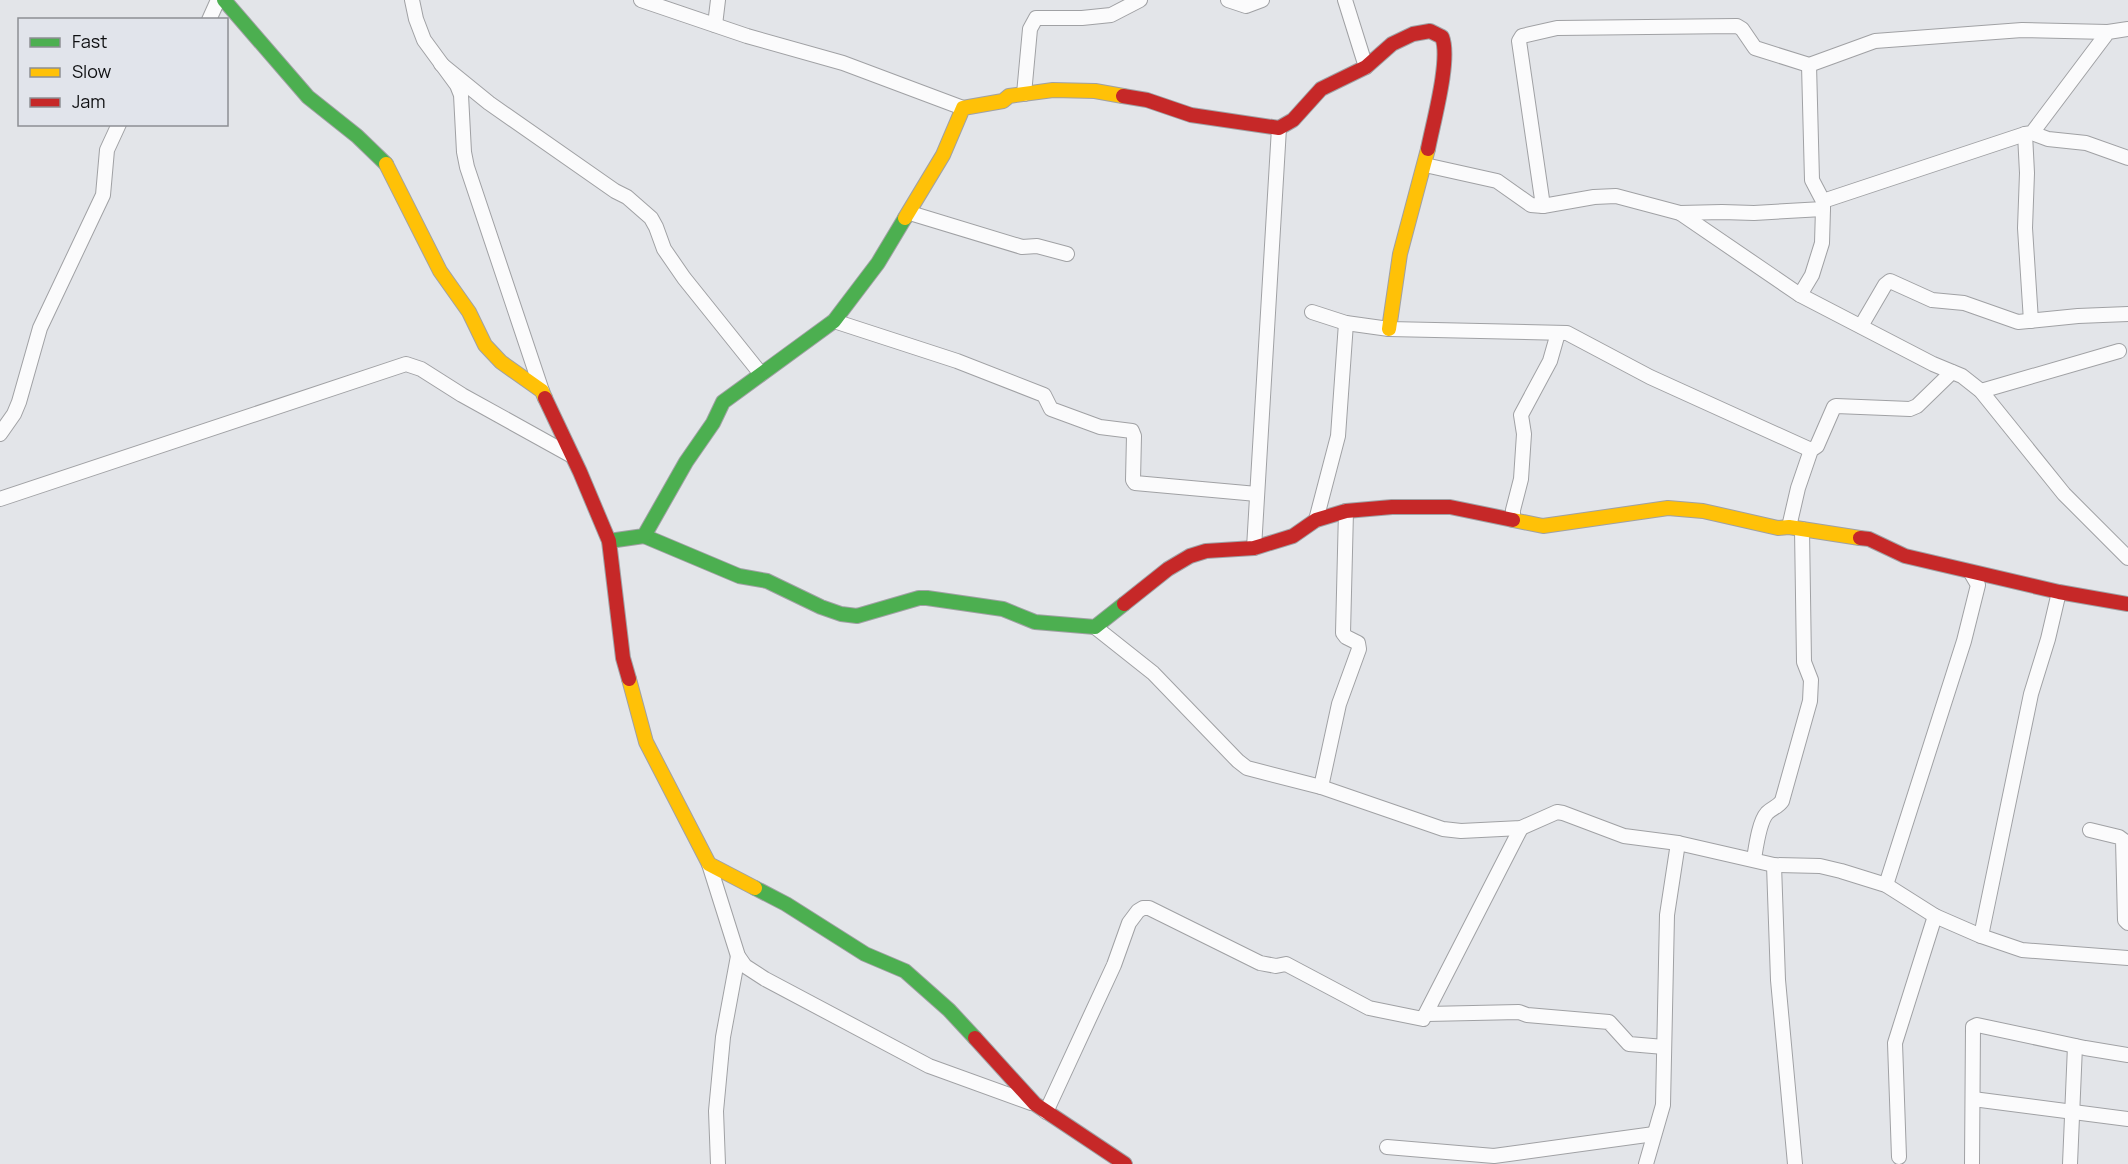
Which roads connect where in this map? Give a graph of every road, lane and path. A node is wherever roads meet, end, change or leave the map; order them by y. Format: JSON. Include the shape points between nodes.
{"nodes":[{"id":1,"x":218,"y":0,"type":"edge"},
{"id":2,"x":224,"y":0,"type":"edge"},
{"id":3,"x":412,"y":0,"type":"edge"},
{"id":4,"x":718,"y":0,"type":"edge"},
{"id":5,"x":1140,"y":0,"type":"edge"},
{"id":6,"x":1228,"y":0,"type":"edge"},
{"id":7,"x":1262,"y":0,"type":"edge"},
{"id":8,"x":1345,"y":0,"type":"edge"},
{"id":9,"x":647,"y":1,"type":"edge"},
{"id":10,"x":210,"y":18,"type":"edge"},
{"id":11,"x":715,"y":25,"type":"junction"},
{"id":12,"x":2128,"y":29,"type":"edge"},
{"id":13,"x":2108,"y":32,"type":"junction"},
{"id":14,"x":441,"y":64,"type":"junction"},
{"id":15,"x":1809,"y":64,"type":"junction"},
{"id":16,"x":1366,"y":67,"type":"junction"},
{"id":17,"x":1024,"y":94,"type":"junction"},
{"id":18,"x":963,"y":108,"type":"junction"},
{"id":19,"x":118,"y":126,"type":"edge"},
{"id":20,"x":1279,"y":128,"type":"junction"},
{"id":21,"x":2028,"y":134,"type":"junction"},
{"id":22,"x":2128,"y":158,"type":"edge"},
{"id":23,"x":1425,"y":165,"type":"junction"},
{"id":24,"x":1823,"y":205,"type":"junction"},
{"id":25,"x":1543,"y":206,"type":"junction"},
{"id":26,"x":910,"y":213,"type":"junction"},
{"id":27,"x":1680,"y":213,"type":"junction"},
{"id":28,"x":1067,"y":254,"type":"dead end"},
{"id":29,"x":1800,"y":295,"type":"junction"},
{"id":30,"x":1312,"y":312,"type":"dead end"},
{"id":31,"x":2128,"y":314,"type":"edge"},
{"id":32,"x":834,"y":321,"type":"junction"},
{"id":33,"x":2031,"y":321,"type":"junction"},
{"id":34,"x":1346,"y":323,"type":"junction"},
{"id":35,"x":1861,"y":326,"type":"junction"},
{"id":36,"x":1389,"y":329,"type":"junction"},
{"id":37,"x":1557,"y":333,"type":"junction"},
{"id":38,"x":2119,"y":351,"type":"dead end"},
{"id":39,"x":1952,"y":372,"type":"junction"},
{"id":40,"x":761,"y":374,"type":"junction"},
{"id":41,"x":542,"y":391,"type":"junction"},
{"id":42,"x":1981,"y":391,"type":"junction"},
{"id":43,"x":0,"y":434,"type":"edge"},
{"id":44,"x":1811,"y":450,"type":"junction"},
{"id":45,"x":572,"y":456,"type":"junction"},
{"id":46,"x":1257,"y":494,"type":"junction"},
{"id":47,"x":0,"y":499,"type":"edge"},
{"id":48,"x":1346,"y":511,"type":"junction"},
{"id":49,"x":1513,"y":519,"type":"junction"},
{"id":50,"x":1316,"y":520,"type":"junction"},
{"id":51,"x":1796,"y":528,"type":"junction"},
{"id":52,"x":644,"y":536,"type":"junction"},
{"id":53,"x":609,"y":541,"type":"junction"},
{"id":54,"x":1254,"y":548,"type":"junction"},
{"id":55,"x":2128,"y":558,"type":"edge"},
{"id":56,"x":1971,"y":573,"type":"junction"},
{"id":57,"x":2059,"y":592,"type":"junction"},
{"id":58,"x":2128,"y":604,"type":"edge"},
{"id":59,"x":1095,"y":627,"type":"junction"},
{"id":60,"x":1321,"y":787,"type":"junction"},
{"id":61,"x":1521,"y":828,"type":"junction"},
{"id":62,"x":2090,"y":830,"type":"dead end"},
{"id":63,"x":1678,"y":843,"type":"junction"},
{"id":64,"x":1754,"y":859,"type":"junction"},
{"id":65,"x":709,"y":864,"type":"junction"},
{"id":66,"x":1774,"y":865,"type":"junction"},
{"id":67,"x":1886,"y":885,"type":"junction"},
{"id":68,"x":1935,"y":916,"type":"junction"},
{"id":69,"x":2128,"y":923,"type":"edge"},
{"id":70,"x":1981,"y":936,"type":"junction"},
{"id":71,"x":738,"y":957,"type":"junction"},
{"id":72,"x":2128,"y":958,"type":"edge"},
{"id":73,"x":1427,"y":1014,"type":"junction"},
{"id":74,"x":2075,"y":1046,"type":"junction"},
{"id":75,"x":1664,"y":1047,"type":"junction"},
{"id":76,"x":2128,"y":1055,"type":"edge"},
{"id":77,"x":1973,"y":1099,"type":"junction"},
{"id":78,"x":1040,"y":1108,"type":"junction"},
{"id":79,"x":2073,"y":1112,"type":"junction"},
{"id":80,"x":2128,"y":1119,"type":"edge"},
{"id":81,"x":1654,"y":1134,"type":"junction"},
{"id":82,"x":1387,"y":1147,"type":"dead end"},
{"id":83,"x":1899,"y":1157,"type":"dead end"},
{"id":84,"x":718,"y":1164,"type":"edge"},
{"id":85,"x":1125,"y":1164,"type":"edge"},
{"id":86,"x":1646,"y":1164,"type":"edge"},
{"id":87,"x":1795,"y":1164,"type":"edge"},
{"id":88,"x":1972,"y":1164,"type":"edge"},
{"id":89,"x":2070,"y":1164,"type":"edge"}],
"edges":[{"from":1,"to":10,"type":"street"},
{"from":2,"to":41,"type":"street","via":[[308,98],[387,165],[440,271],[469,312],[485,345],[501,362]]},
{"from":3,"to":14,"type":"street","via":[[424,40]]},
{"from":4,"to":11,"type":"street"},
{"from":5,"to":17,"type":"street","via":[[1111,15],[1036,18],[1030,29]]},
{"from":6,"to":7,"type":"street","via":[[1246,6]]},
{"from":8,"to":16,"type":"street"},
{"from":9,"to":11,"type":"street"},
{"from":11,"to":18,"type":"street","via":[[843,63]]},
{"from":12,"to":13,"type":"street"},
{"from":13,"to":15,"type":"street","via":[[2022,30],[1875,41]]},
{"from":13,"to":21,"type":"street"},
{"from":14,"to":40,"type":"street","via":[[489,103],[627,197],[651,218],[664,249],[684,278]]},
{"from":14,"to":41,"type":"street","via":[[461,95],[467,167]]},
{"from":15,"to":24,"type":"street","via":[[1812,180]]},
{"from":15,"to":25,"type":"street","via":[[1755,48],[1737,26],[1557,28],[1522,36],[1519,41]]},
{"from":16,"to":20,"type":"street","via":[[1322,89],[1293,120]]},
{"from":16,"to":23,"type":"street","via":[[1392,44],[1413,34],[1430,31],[1443,37],[1445,61]]},
{"from":17,"to":18,"type":"street"},
{"from":17,"to":20,"type":"street","via":[[1095,91],[1147,100],[1191,114]]},
{"from":18,"to":26,"type":"street","via":[[943,155]]},
{"from":19,"to":43,"type":"street","via":[[107,150],[103,195],[40,328],[19,402]]},
{"from":20,"to":46,"type":"street"},
{"from":21,"to":22,"type":"street","via":[[2092,144]]},
{"from":21,"to":24,"type":"street"},
{"from":21,"to":33,"type":"street","via":[[2025,228]]},
{"from":23,"to":25,"type":"street","via":[[1497,181],[1531,205]]},
{"from":23,"to":36,"type":"street","via":[[1400,254]]},
{"from":24,"to":27,"type":"street","via":[[1754,213]]},
{"from":24,"to":29,"type":"street","via":[[1822,243],[1812,276]]},
{"from":25,"to":27,"type":"street","via":[[1616,195]]},
{"from":26,"to":28,"type":"street","via":[[1022,247],[1037,246]]},
{"from":26,"to":32,"type":"street"},
{"from":27,"to":29,"type":"street"},
{"from":29,"to":35,"type":"street"},
{"from":30,"to":34,"type":"street"},
{"from":31,"to":33,"type":"street"},
{"from":32,"to":40,"type":"street"},
{"from":32,"to":46,"type":"street","via":[[957,361],[1044,395],[1051,409],[1100,427],[1132,431],[1135,483]]},
{"from":33,"to":35,"type":"street","via":[[2018,322],[1964,303],[1932,300],[1890,281]]},
{"from":34,"to":36,"type":"street"},
{"from":34,"to":50,"type":"street","via":[[1338,436]]},
{"from":35,"to":39,"type":"street"},
{"from":36,"to":37,"type":"street"},
{"from":37,"to":44,"type":"street","via":[[1567,333],[1650,377]]},
{"from":37,"to":49,"type":"street","via":[[1548,367],[1521,415],[1521,479]]},
{"from":38,"to":42,"type":"street"},
{"from":39,"to":42,"type":"street"},
{"from":39,"to":44,"type":"street","via":[[1910,410],[1834,407],[1817,446]]},
{"from":40,"to":52,"type":"street","via":[[720,406]]},
{"from":41,"to":45,"type":"street"},
{"from":42,"to":55,"type":"street","via":[[2064,494]]},
{"from":44,"to":51,"type":"street","via":[[1798,488]]},
{"from":45,"to":47,"type":"street","via":[[406,364]]},
{"from":45,"to":53,"type":"street"},
{"from":46,"to":54,"type":"street"},
{"from":48,"to":49,"type":"street","via":[[1450,507]]},
{"from":48,"to":50,"type":"street"},
{"from":48,"to":60,"type":"street","via":[[1343,633],[1358,643],[1359,649],[1339,704]]},
{"from":49,"to":51,"type":"street","via":[[1543,526],[1668,508]]},
{"from":50,"to":54,"type":"street","via":[[1293,536]]},
{"from":51,"to":56,"type":"street","via":[[1869,539],[1896,554]]},
{"from":51,"to":64,"type":"street","via":[[1810,701],[1782,801],[1766,814]]},
{"from":52,"to":53,"type":"street"},
{"from":52,"to":59,"type":"street","via":[[739,576],[767,581],[841,614],[857,616],[927,598],[1003,609],[1035,622]]},
{"from":53,"to":65,"type":"street","via":[[623,658],[646,742]]},
{"from":54,"to":59,"type":"street","via":[[1190,556]]},
{"from":56,"to":57,"type":"street"},
{"from":56,"to":67,"type":"street","via":[[1978,585],[1964,640]]},
{"from":57,"to":58,"type":"street"},
{"from":57,"to":70,"type":"street","via":[[2031,694]]},
{"from":59,"to":60,"type":"street","via":[[1153,673],[1247,768]]},
{"from":60,"to":61,"type":"street","via":[[1443,829]]},
{"from":61,"to":63,"type":"street","via":[[1557,812],[1624,836]]},
{"from":61,"to":73,"type":"street"},
{"from":62,"to":69,"type":"street","via":[[2123,840]]},
{"from":63,"to":64,"type":"street"},
{"from":63,"to":75,"type":"street","via":[[1667,915]]},
{"from":64,"to":66,"type":"street"},
{"from":65,"to":71,"type":"street"},
{"from":65,"to":78,"type":"street","via":[[786,904],[865,954],[905,971],[949,1010]]},
{"from":66,"to":67,"type":"street","via":[[1820,866]]},
{"from":66,"to":87,"type":"street","via":[[1778,980]]},
{"from":67,"to":68,"type":"street"},
{"from":68,"to":70,"type":"street"},
{"from":68,"to":83,"type":"street","via":[[1896,1043]]},
{"from":70,"to":72,"type":"street","via":[[2022,950]]},
{"from":71,"to":78,"type":"street","via":[[765,979],[929,1066]]},
{"from":71,"to":84,"type":"street","via":[[723,1037],[717,1101]]},
{"from":73,"to":75,"type":"street","via":[[1519,1012],[1609,1022],[1629,1044]]},
{"from":73,"to":78,"type":"street","via":[[1420,1020],[1370,1008],[1286,964],[1260,963],[1143,908],[1129,923],[1114,965]]},
{"from":74,"to":76,"type":"street"},
{"from":74,"to":77,"type":"street","via":[[1973,1027]]},
{"from":74,"to":79,"type":"street"},
{"from":75,"to":81,"type":"street","via":[[1663,1105]]},
{"from":77,"to":79,"type":"street"},
{"from":77,"to":88,"type":"street"},
{"from":78,"to":85,"type":"street"},
{"from":79,"to":80,"type":"street"},
{"from":79,"to":89,"type":"street"},
{"from":81,"to":82,"type":"street","via":[[1494,1156]]},
{"from":81,"to":86,"type":"street"}]}
